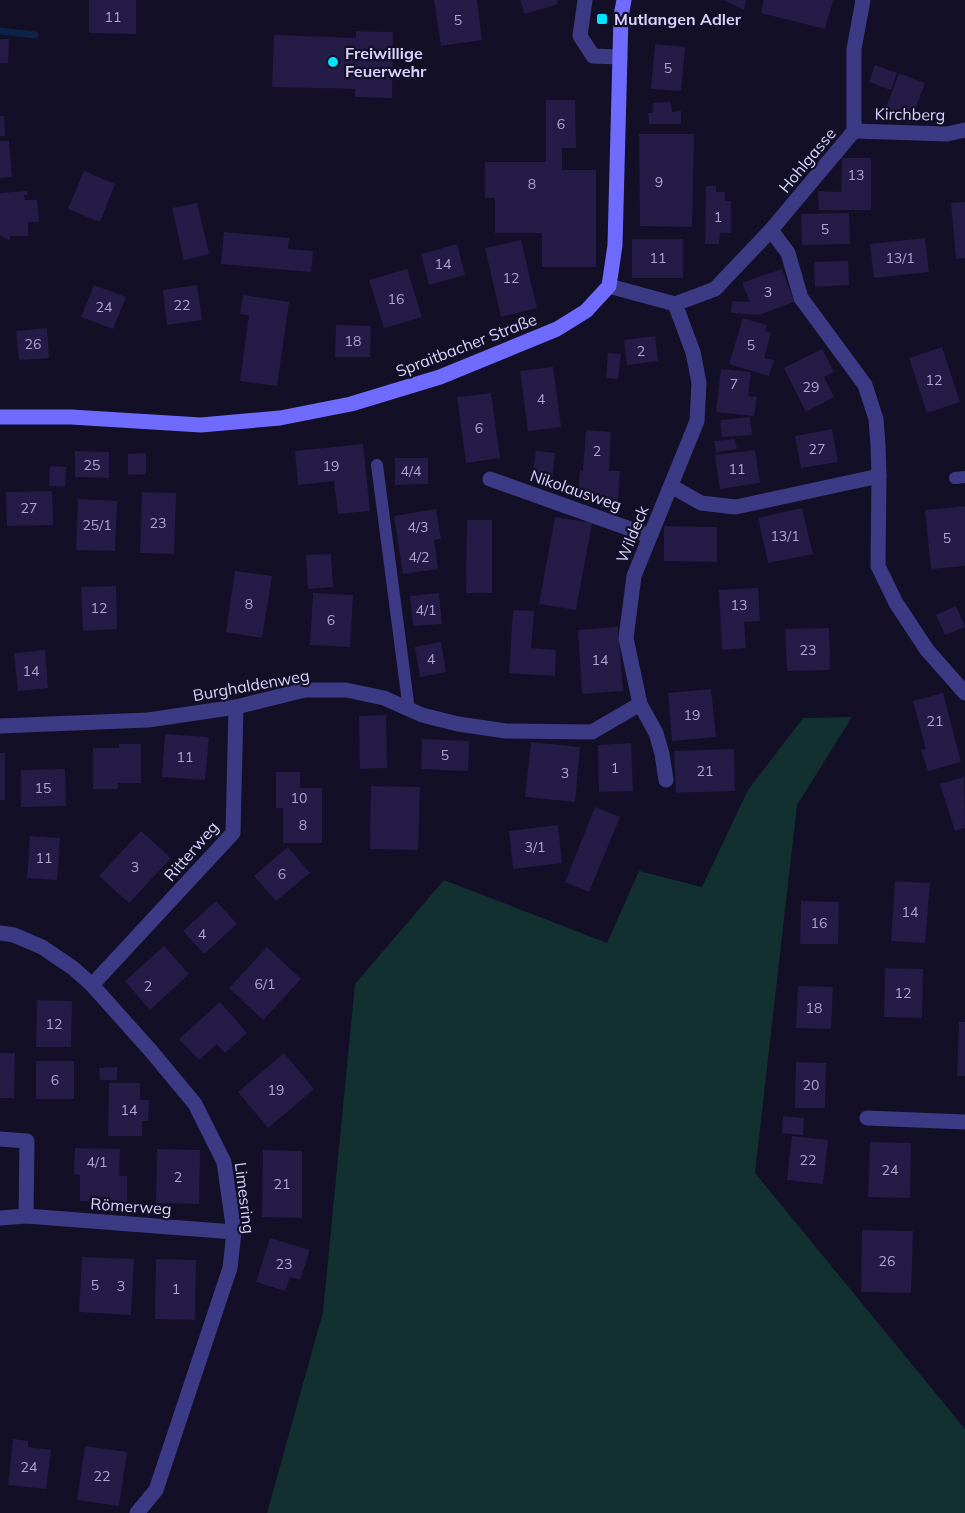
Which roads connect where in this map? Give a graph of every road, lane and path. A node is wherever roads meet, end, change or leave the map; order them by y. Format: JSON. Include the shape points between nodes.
{"nodes":[{"id":1,"x":585,"y":0,"type":"edge"},
{"id":2,"x":624,"y":0,"type":"edge"},
{"id":3,"x":863,"y":0,"type":"edge"},
{"id":4,"x":620,"y":57,"type":"junction"},
{"id":5,"x":965,"y":130,"type":"edge"},
{"id":6,"x":854,"y":131,"type":"junction"},
{"id":7,"x":771,"y":230,"type":"junction"},
{"id":8,"x":609,"y":286,"type":"junction"},
{"id":9,"x":675,"y":304,"type":"junction"},
{"id":10,"x":0,"y":417,"type":"edge"},
{"id":11,"x":377,"y":465,"type":"dead end"},
{"id":12,"x":879,"y":476,"type":"junction"},
{"id":13,"x":490,"y":479,"type":"dead end"},
{"id":14,"x":671,"y":486,"type":"junction"},
{"id":15,"x":650,"y":536,"type":"junction"},
{"id":16,"x":965,"y":693,"type":"edge"},
{"id":17,"x":640,"y":704,"type":"junction"},
{"id":18,"x":236,"y":707,"type":"junction"},
{"id":19,"x":409,"y":710,"type":"junction"},
{"id":20,"x":0,"y":726,"type":"edge"},
{"id":21,"x":666,"y":780,"type":"dead end"},
{"id":22,"x":0,"y":933,"type":"edge"},
{"id":23,"x":92,"y":985,"type":"junction"},
{"id":24,"x":867,"y":1118,"type":"dead end"},
{"id":25,"x":965,"y":1122,"type":"edge"},
{"id":26,"x":0,"y":1139,"type":"edge"},
{"id":27,"x":26,"y":1216,"type":"junction"},
{"id":28,"x":0,"y":1218,"type":"edge"},
{"id":29,"x":234,"y":1232,"type":"junction"},
{"id":30,"x":137,"y":1513,"type":"edge"}],
"edges":[{"from":1,"to":4,"type":"street","via":[[580,36],[593,56]]},
{"from":2,"to":4,"type":"street"},
{"from":3,"to":6,"type":"street","name":"Hohlgasse","via":[[854,49]]},
{"from":4,"to":8,"type":"street","via":[[615,245]]},
{"from":5,"to":6,"type":"street","name":"Kirchberg","via":[[947,134]]},
{"from":6,"to":7,"type":"street","name":"Hohlgasse"},
{"from":7,"to":9,"type":"street","via":[[715,289]]},
{"from":7,"to":12,"type":"street","via":[[788,253],[801,298],[866,385],[876,419]]},
{"from":8,"to":9,"type":"street"},
{"from":8,"to":10,"type":"street","name":"Spraitbacher Straße","via":[[586,311],[557,329],[440,377],[351,404],[280,418],[201,425]]},
{"from":9,"to":14,"type":"street","name":"Wildeck","via":[[693,352],[699,383],[697,421]]},
{"from":11,"to":19,"type":"lane"},
{"from":12,"to":14,"type":"street","via":[[736,507],[701,503]]},
{"from":12,"to":16,"type":"street","via":[[878,566],[896,603],[927,650]]},
{"from":13,"to":15,"type":"street","name":"Nikolausweg"},
{"from":14,"to":15,"type":"street","name":"Wildeck"},
{"from":15,"to":17,"type":"street","name":"Wildeck","via":[[634,576],[626,638]]},
{"from":17,"to":19,"type":"street","name":"Burghaldenweg","via":[[592,732],[506,731],[458,724]]},
{"from":17,"to":21,"type":"street","name":"Wildeck","via":[[656,733]]},
{"from":18,"to":19,"type":"street","name":"Burghaldenweg","via":[[305,690],[346,690],[384,698]]},
{"from":18,"to":20,"type":"street","name":"Burghaldenweg","via":[[148,720]]},
{"from":18,"to":23,"type":"street","name":"Ritterweg","via":[[233,833]]},
{"from":22,"to":23,"type":"street","name":"Limesring","via":[[42,947]]},
{"from":23,"to":29,"type":"street","name":"Limesring","via":[[195,1104],[224,1162]]},
{"from":24,"to":25,"type":"street"},
{"from":26,"to":27,"type":"street","via":[[27,1141]]},
{"from":27,"to":28,"type":"street","name":"Römerweg"},
{"from":27,"to":29,"type":"street","name":"Römerweg"},
{"from":29,"to":30,"type":"street","name":"Limesring","via":[[230,1268],[156,1490]]}]}
